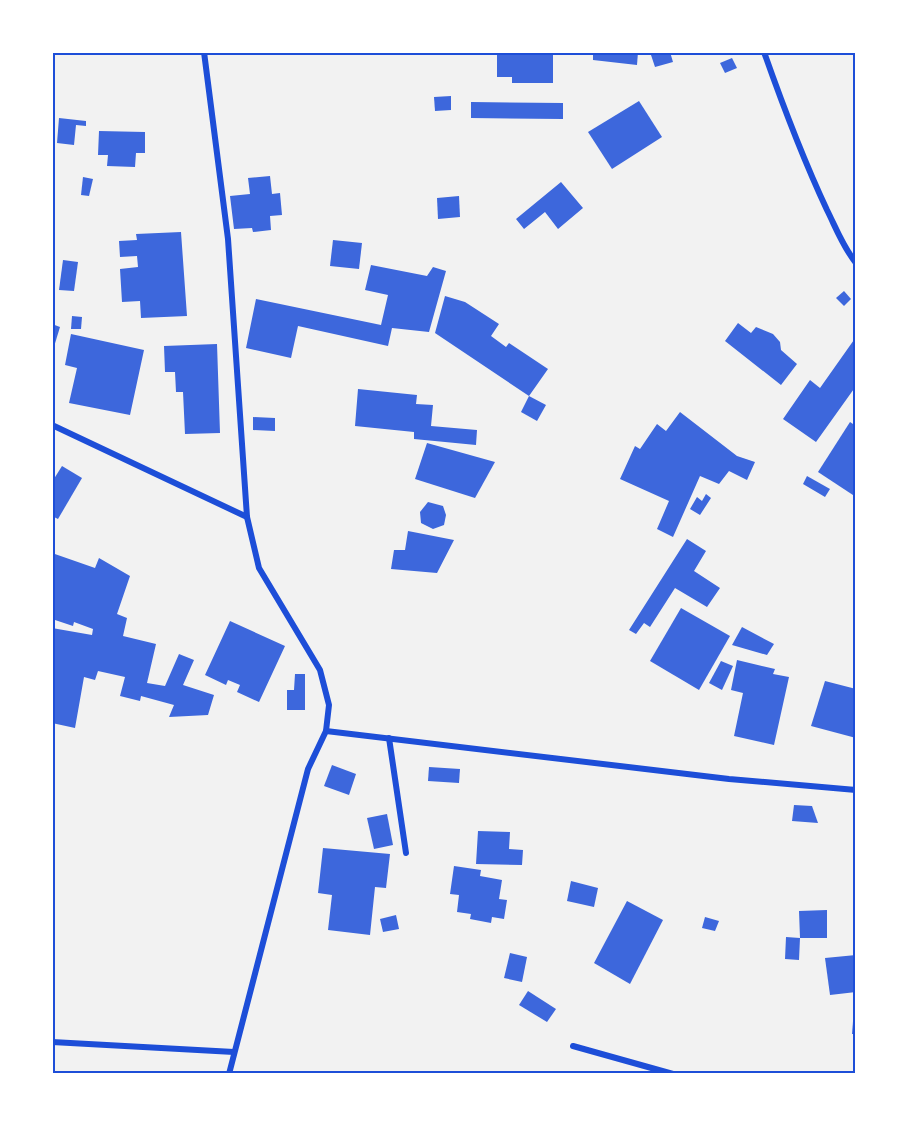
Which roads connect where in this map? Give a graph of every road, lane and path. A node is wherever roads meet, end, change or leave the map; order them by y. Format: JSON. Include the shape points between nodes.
{"nodes":[{"id":1,"x":204,"y":52,"type":"edge"},
{"id":2,"x":764,"y":52,"type":"edge"},
{"id":3,"x":855,"y":263,"type":"edge"},
{"id":4,"x":52,"y":425,"type":"edge"},
{"id":5,"x":247,"y":517,"type":"junction"},
{"id":6,"x":326,"y":731,"type":"junction"},
{"id":7,"x":388,"y":738,"type":"junction"},
{"id":8,"x":855,"y":790,"type":"edge"},
{"id":9,"x":406,"y":853,"type":"dead end"},
{"id":10,"x":52,"y":1041,"type":"edge"},
{"id":11,"x":573,"y":1046,"type":"dead end"},
{"id":12,"x":234,"y":1052,"type":"junction"},
{"id":13,"x":230,"y":1074,"type":"edge"},
{"id":14,"x":673,"y":1074,"type":"edge"}],
"edges":[{"from":1,"to":5,"type":"street","via":[[228,239]]},
{"from":2,"to":3,"type":"street","via":[[785,113]]},
{"from":4,"to":5,"type":"street"},
{"from":5,"to":6,"type":"street","via":[[259,568],[320,670],[329,705]]},
{"from":6,"to":7,"type":"street"},
{"from":6,"to":12,"type":"street","via":[[308,769]]},
{"from":7,"to":8,"type":"street","via":[[729,779]]},
{"from":7,"to":9,"type":"street"},
{"from":10,"to":12,"type":"street"},
{"from":11,"to":14,"type":"street"},
{"from":12,"to":13,"type":"street"}]}
